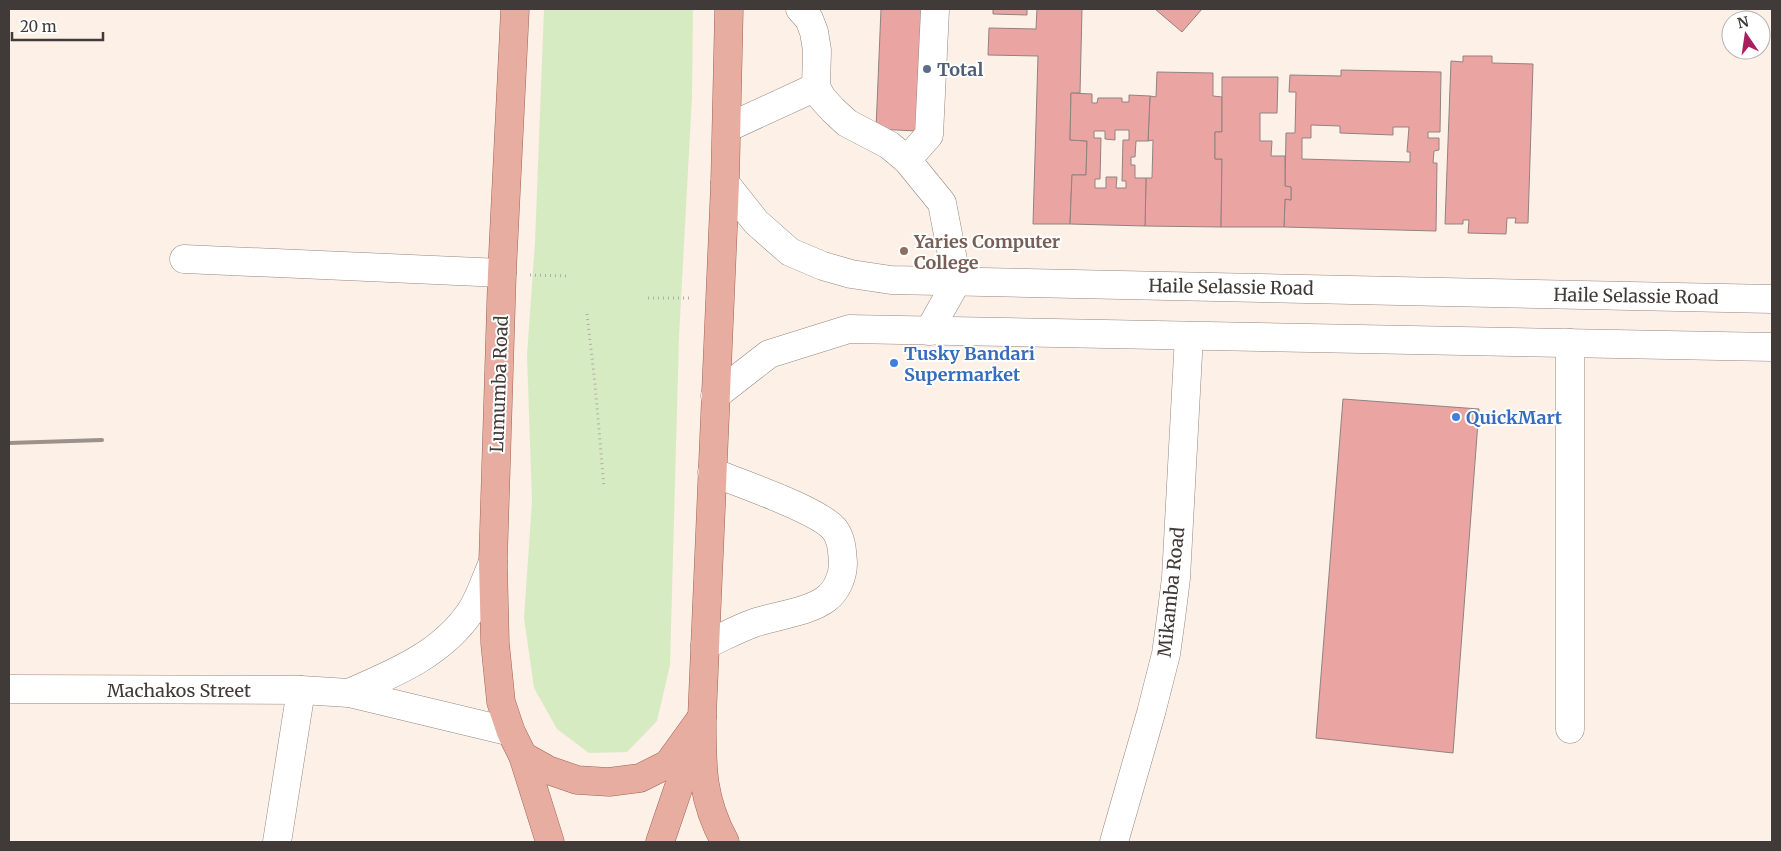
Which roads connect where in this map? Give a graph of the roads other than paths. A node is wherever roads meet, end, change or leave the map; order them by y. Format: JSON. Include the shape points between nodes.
{"nodes":[{"id":1,"x":516,"y":9,"type":"edge"},
{"id":2,"x":729,"y":9,"type":"edge"},
{"id":3,"x":800,"y":9,"type":"edge"},
{"id":4,"x":935,"y":10,"type":"dead end"},
{"id":5,"x":816,"y":87,"type":"junction"},
{"id":6,"x":726,"y":128,"type":"junction"},
{"id":7,"x":907,"y":160,"type":"junction"},
{"id":8,"x":724,"y":183,"type":"junction"},
{"id":9,"x":184,"y":259,"type":"dead end"},
{"id":10,"x":502,"y":274,"type":"junction"},
{"id":11,"x":957,"y":281,"type":"junction"},
{"id":12,"x":1772,"y":299,"type":"edge"},
{"id":13,"x":930,"y":331,"type":"junction"},
{"id":14,"x":1189,"y":336,"type":"junction"},
{"id":15,"x":1570,"y":343,"type":"junction"},
{"id":16,"x":1772,"y":347,"type":"edge"},
{"id":17,"x":715,"y":396,"type":"junction"},
{"id":18,"x":712,"y":472,"type":"junction"},
{"id":19,"x":493,"y":562,"type":"junction"},
{"id":20,"x":705,"y":645,"type":"junction"},
{"id":21,"x":9,"y":689,"type":"edge"},
{"id":22,"x":301,"y":690,"type":"junction"},
{"id":23,"x":349,"y":693,"type":"junction"},
{"id":24,"x":702,"y":717,"type":"junction"},
{"id":25,"x":1570,"y":729,"type":"dead end"},
{"id":26,"x":517,"y":744,"type":"junction"},
{"id":27,"x":277,"y":842,"type":"edge"},
{"id":28,"x":550,"y":842,"type":"edge"},
{"id":29,"x":660,"y":842,"type":"edge"},
{"id":30,"x":725,"y":842,"type":"edge"},
{"id":31,"x":1114,"y":842,"type":"edge"}],
"edges":[{"from":1,"to":10,"type":"main road","name":"Lumumba Road"},
{"from":2,"to":6,"type":"main road"},
{"from":3,"to":5,"type":"street","via":[[814,32]]},
{"from":4,"to":7,"type":"street","via":[[929,136]]},
{"from":5,"to":6,"type":"street"},
{"from":5,"to":7,"type":"street","via":[[833,110]]},
{"from":6,"to":8,"type":"main road"},
{"from":7,"to":11,"type":"street","via":[[942,203]]},
{"from":8,"to":11,"type":"street","name":"Haile Selassie Road","via":[[756,222],[790,252],[823,266],[891,280]]},
{"from":8,"to":17,"type":"main road"},
{"from":9,"to":10,"type":"street"},
{"from":10,"to":19,"type":"main road","name":"Lumumba Road"},
{"from":11,"to":12,"type":"street","name":"Haile Selassie Road"},
{"from":11,"to":13,"type":"street"},
{"from":13,"to":14,"type":"street"},
{"from":13,"to":17,"type":"street","via":[[849,329],[769,354]]},
{"from":14,"to":15,"type":"street"},
{"from":14,"to":31,"type":"street","name":"Mikamba Road","via":[[1176,578],[1166,654]]},
{"from":15,"to":16,"type":"street"},
{"from":15,"to":25,"type":"street"},
{"from":17,"to":18,"type":"main road"},
{"from":18,"to":20,"type":"main road"},
{"from":18,"to":20,"type":"street","via":[[828,523],[840,539],[843,566],[836,587],[822,602],[753,624]]},
{"from":19,"to":23,"type":"street","name":"Machakos Street","via":[[471,610],[445,641],[393,674]]},
{"from":19,"to":26,"type":"main road","name":"Lumumba Road","via":[[495,643],[501,702]]},
{"from":20,"to":24,"type":"main road"},
{"from":21,"to":22,"type":"street","name":"Machakos Street"},
{"from":22,"to":23,"type":"street","name":"Machakos Street"},
{"from":22,"to":27,"type":"street"},
{"from":23,"to":26,"type":"street","name":"Machakos Street"},
{"from":24,"to":26,"type":"main road","via":[[668,764],[640,778],[609,782],[577,780],[548,770]]},
{"from":24,"to":29,"type":"main road"},
{"from":24,"to":30,"type":"main road","via":[[702,770],[709,809]]},
{"from":26,"to":28,"type":"main road","name":"Lumumba Road"}]}
